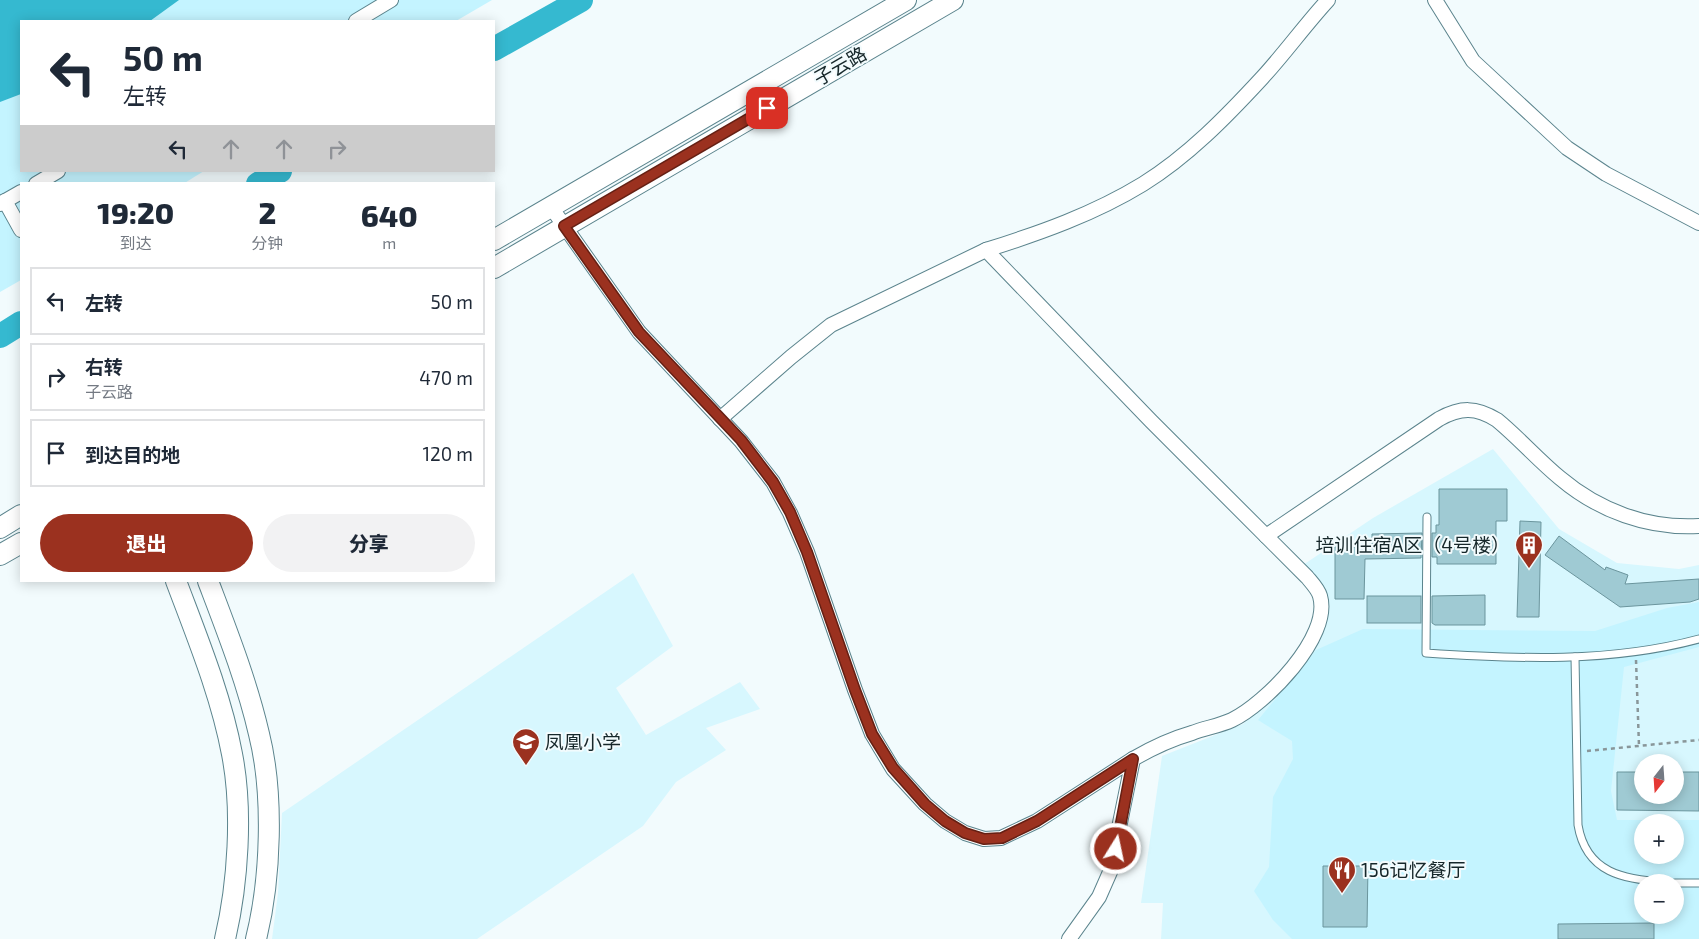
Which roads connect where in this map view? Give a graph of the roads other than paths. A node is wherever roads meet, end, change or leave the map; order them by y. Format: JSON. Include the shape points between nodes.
{"nodes":[{"id":1,"x":390,"y":0,"type":"edge"},
{"id":2,"x":906,"y":0,"type":"edge"},
{"id":3,"x":953,"y":0,"type":"edge"},
{"id":4,"x":1328,"y":0,"type":"edge"},
{"id":5,"x":1435,"y":0,"type":"edge"},
{"id":6,"x":358,"y":20,"type":"edge"},
{"id":7,"x":56,"y":172,"type":"edge"},
{"id":8,"x":39,"y":182,"type":"edge"},
{"id":9,"x":20,"y":193,"type":"edge"},
{"id":10,"x":2,"y":202,"type":"edge"},
{"id":11,"x":550,"y":207,"type":"junction"},
{"id":12,"x":1699,"y":223,"type":"edge"},
{"id":13,"x":564,"y":226,"type":"junction"},
{"id":14,"x":20,"y":229,"type":"edge"},
{"id":15,"x":495,"y":239,"type":"edge"},
{"id":16,"x":986,"y":250,"type":"junction"},
{"id":17,"x":495,"y":267,"type":"edge"},
{"id":18,"x":720,"y":419,"type":"junction"},
{"id":19,"x":20,"y":517,"type":"edge"},
{"id":20,"x":1427,"y":517,"type":"dead end"},
{"id":21,"x":1699,"y":526,"type":"edge"},
{"id":22,"x":0,"y":528,"type":"edge"},
{"id":23,"x":1266,"y":536,"type":"junction"},
{"id":24,"x":20,"y":544,"type":"edge"},
{"id":25,"x":0,"y":555,"type":"edge"},
{"id":26,"x":176,"y":582,"type":"edge"},
{"id":27,"x":208,"y":582,"type":"edge"},
{"id":28,"x":1699,"y":639,"type":"edge"},
{"id":29,"x":1575,"y":657,"type":"junction"},
{"id":30,"x":1133,"y":759,"type":"junction"},
{"id":31,"x":1634,"y":879,"type":"edge"},
{"id":32,"x":1684,"y":883,"type":"edge"},
{"id":33,"x":1699,"y":883,"type":"edge"},
{"id":34,"x":225,"y":939,"type":"edge"},
{"id":35,"x":256,"y":939,"type":"edge"},
{"id":36,"x":1069,"y":939,"type":"edge"}],
"edges":[{"from":1,"to":6,"type":"street"},
{"from":2,"to":11,"type":"main road","name":"子云路"},
{"from":3,"to":13,"type":"main road","name":"子云路"},
{"from":4,"to":16,"type":"street","via":[[1240,102],[1163,171],[1089,213]]},
{"from":5,"to":12,"type":"street","via":[[1472,61],[1567,148],[1606,174]]},
{"from":7,"to":8,"type":"street"},
{"from":9,"to":10,"type":"street"},
{"from":10,"to":14,"type":"street"},
{"from":11,"to":13,"type":"street"},
{"from":11,"to":15,"type":"main road","name":"子云路"},
{"from":13,"to":17,"type":"main road","name":"子云路"},
{"from":13,"to":18,"type":"street","via":[[639,332]]},
{"from":16,"to":18,"type":"street","via":[[831,325]]},
{"from":16,"to":23,"type":"street"},
{"from":18,"to":30,"type":"street","via":[[759,462],[790,512],[864,717],[881,752],[907,786],[936,814],[975,837],[1002,838],[1037,821]]},
{"from":19,"to":22,"type":"main road"},
{"from":20,"to":29,"type":"lane","via":[[1426,653]]},
{"from":21,"to":23,"type":"street","via":[[1644,522],[1594,502],[1560,478],[1497,420],[1469,409],[1452,412],[1439,419]]},
{"from":23,"to":30,"type":"street","via":[[1307,577],[1320,596],[1320,616],[1312,638],[1276,685],[1246,712],[1225,723],[1172,740]]},
{"from":24,"to":25,"type":"main road"},
{"from":26,"to":34,"type":"main road","via":[[211,680],[232,754],[236,840]]},
{"from":27,"to":35,"type":"main road","via":[[240,670],[262,750],[267,836]]},
{"from":28,"to":29,"type":"lane","via":[[1635,652]]},
{"from":29,"to":31,"type":"lane","via":[[1581,841],[1588,854],[1604,868]]},
{"from":30,"to":36,"type":"street","via":[[1110,872],[1099,897]]},
{"from":32,"to":33,"type":"lane"}]}
